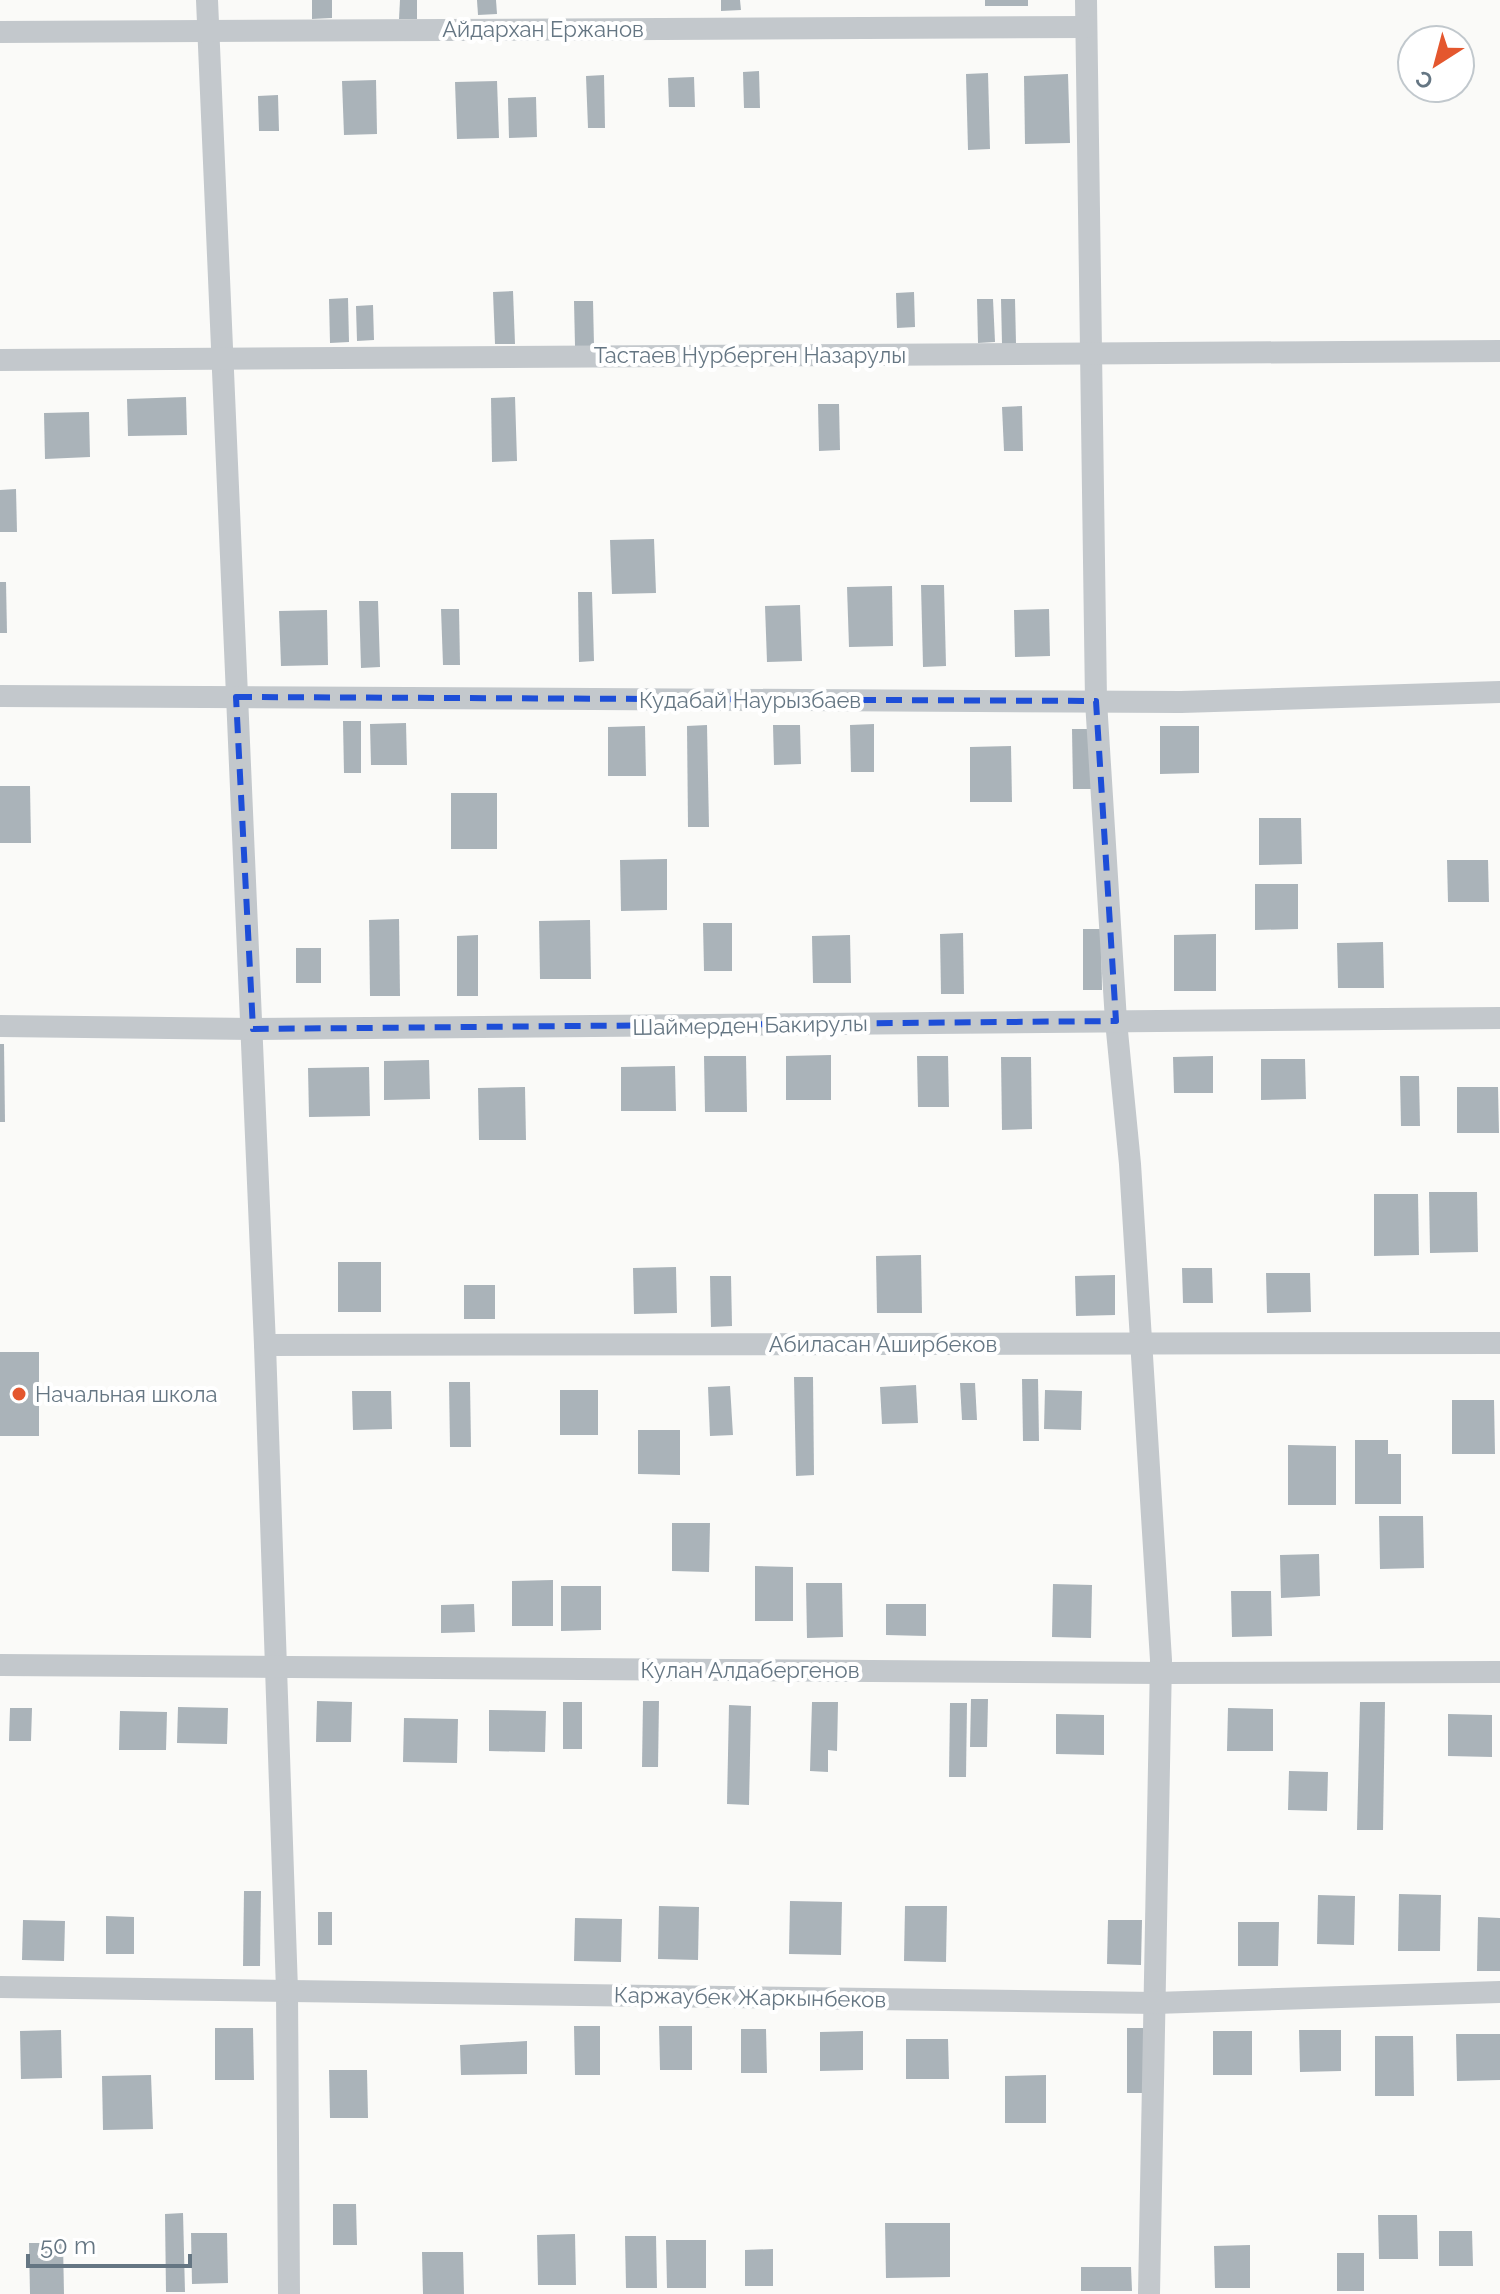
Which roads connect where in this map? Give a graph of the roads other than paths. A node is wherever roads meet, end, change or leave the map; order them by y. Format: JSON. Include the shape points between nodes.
{"nodes":[{"id":1,"x":207,"y":0,"type":"edge"},
{"id":2,"x":1086,"y":0,"type":"edge"},
{"id":3,"x":1086,"y":27,"type":"junction"},
{"id":4,"x":208,"y":31,"type":"junction"},
{"id":5,"x":0,"y":32,"type":"edge"},
{"id":6,"x":1500,"y":351,"type":"edge"},
{"id":7,"x":1090,"y":353,"type":"junction"},
{"id":8,"x":222,"y":359,"type":"junction"},
{"id":9,"x":0,"y":360,"type":"edge"},
{"id":10,"x":1500,"y":692,"type":"edge"},
{"id":11,"x":0,"y":696,"type":"edge"},
{"id":12,"x":236,"y":697,"type":"junction"},
{"id":13,"x":1096,"y":701,"type":"junction"},
{"id":14,"x":1500,"y":1018,"type":"edge"},
{"id":15,"x":1116,"y":1021,"type":"junction"},
{"id":16,"x":0,"y":1026,"type":"edge"},
{"id":17,"x":253,"y":1029,"type":"junction"},
{"id":18,"x":1500,"y":1343,"type":"edge"},
{"id":19,"x":1140,"y":1344,"type":"junction"},
{"id":20,"x":265,"y":1345,"type":"junction"},
{"id":21,"x":0,"y":1665,"type":"edge"},
{"id":22,"x":276,"y":1667,"type":"junction"},
{"id":23,"x":1500,"y":1672,"type":"edge"},
{"id":24,"x":1161,"y":1673,"type":"junction"},
{"id":25,"x":0,"y":1987,"type":"edge"},
{"id":26,"x":287,"y":1990,"type":"junction"},
{"id":27,"x":1500,"y":1992,"type":"edge"},
{"id":28,"x":1155,"y":2003,"type":"junction"},
{"id":29,"x":289,"y":2294,"type":"edge"},
{"id":30,"x":1149,"y":2294,"type":"edge"}],
"edges":[{"from":1,"to":4,"type":"street"},
{"from":2,"to":3,"type":"street"},
{"from":3,"to":4,"type":"street","name":"Айдархан Ержанов"},
{"from":3,"to":7,"type":"street"},
{"from":4,"to":5,"type":"street","name":"Айдархан Ержанов"},
{"from":4,"to":8,"type":"street"},
{"from":6,"to":7,"type":"street","name":"Тастаев Нурберген Назарулы"},
{"from":7,"to":8,"type":"street","name":"Тастаев Нурберген Назарулы"},
{"from":7,"to":13,"type":"street"},
{"from":8,"to":9,"type":"street","name":"Тастаев Нурберген Назарулы"},
{"from":8,"to":12,"type":"street"},
{"from":10,"to":13,"type":"street","name":"Кудабай Наурызбаев"},
{"from":11,"to":12,"type":"street","name":"Кудабай Наурызбаев"},
{"from":12,"to":13,"type":"street","name":"Кудабай Наурызбаев"},
{"from":12,"to":17,"type":"street"},
{"from":13,"to":15,"type":"street"},
{"from":14,"to":15,"type":"street","name":"Шаймерден Бакирулы"},
{"from":15,"to":17,"type":"street","name":"Шаймерден Бакирулы"},
{"from":15,"to":19,"type":"street"},
{"from":16,"to":17,"type":"street","name":"Шаймерден Бакирулы"},
{"from":17,"to":20,"type":"street"},
{"from":18,"to":19,"type":"street","name":"Абиласан Аширбеков"},
{"from":19,"to":20,"type":"street","name":"Абиласан Аширбеков"},
{"from":19,"to":24,"type":"street"},
{"from":20,"to":22,"type":"street"},
{"from":21,"to":22,"type":"street","name":"Кулан Алдабергенов"},
{"from":22,"to":24,"type":"street","name":"Кулан Алдабергенов"},
{"from":22,"to":26,"type":"street"},
{"from":23,"to":24,"type":"street","name":"Кулан Алдабергенов"},
{"from":24,"to":28,"type":"street"},
{"from":25,"to":26,"type":"street","name":"Каржаубек Жаркынбеков"},
{"from":26,"to":28,"type":"street","name":"Каржаубек Жаркынбеков"},
{"from":26,"to":29,"type":"street"},
{"from":27,"to":28,"type":"street","name":"Каржаубек Жаркынбеков"},
{"from":28,"to":30,"type":"street"}]}
